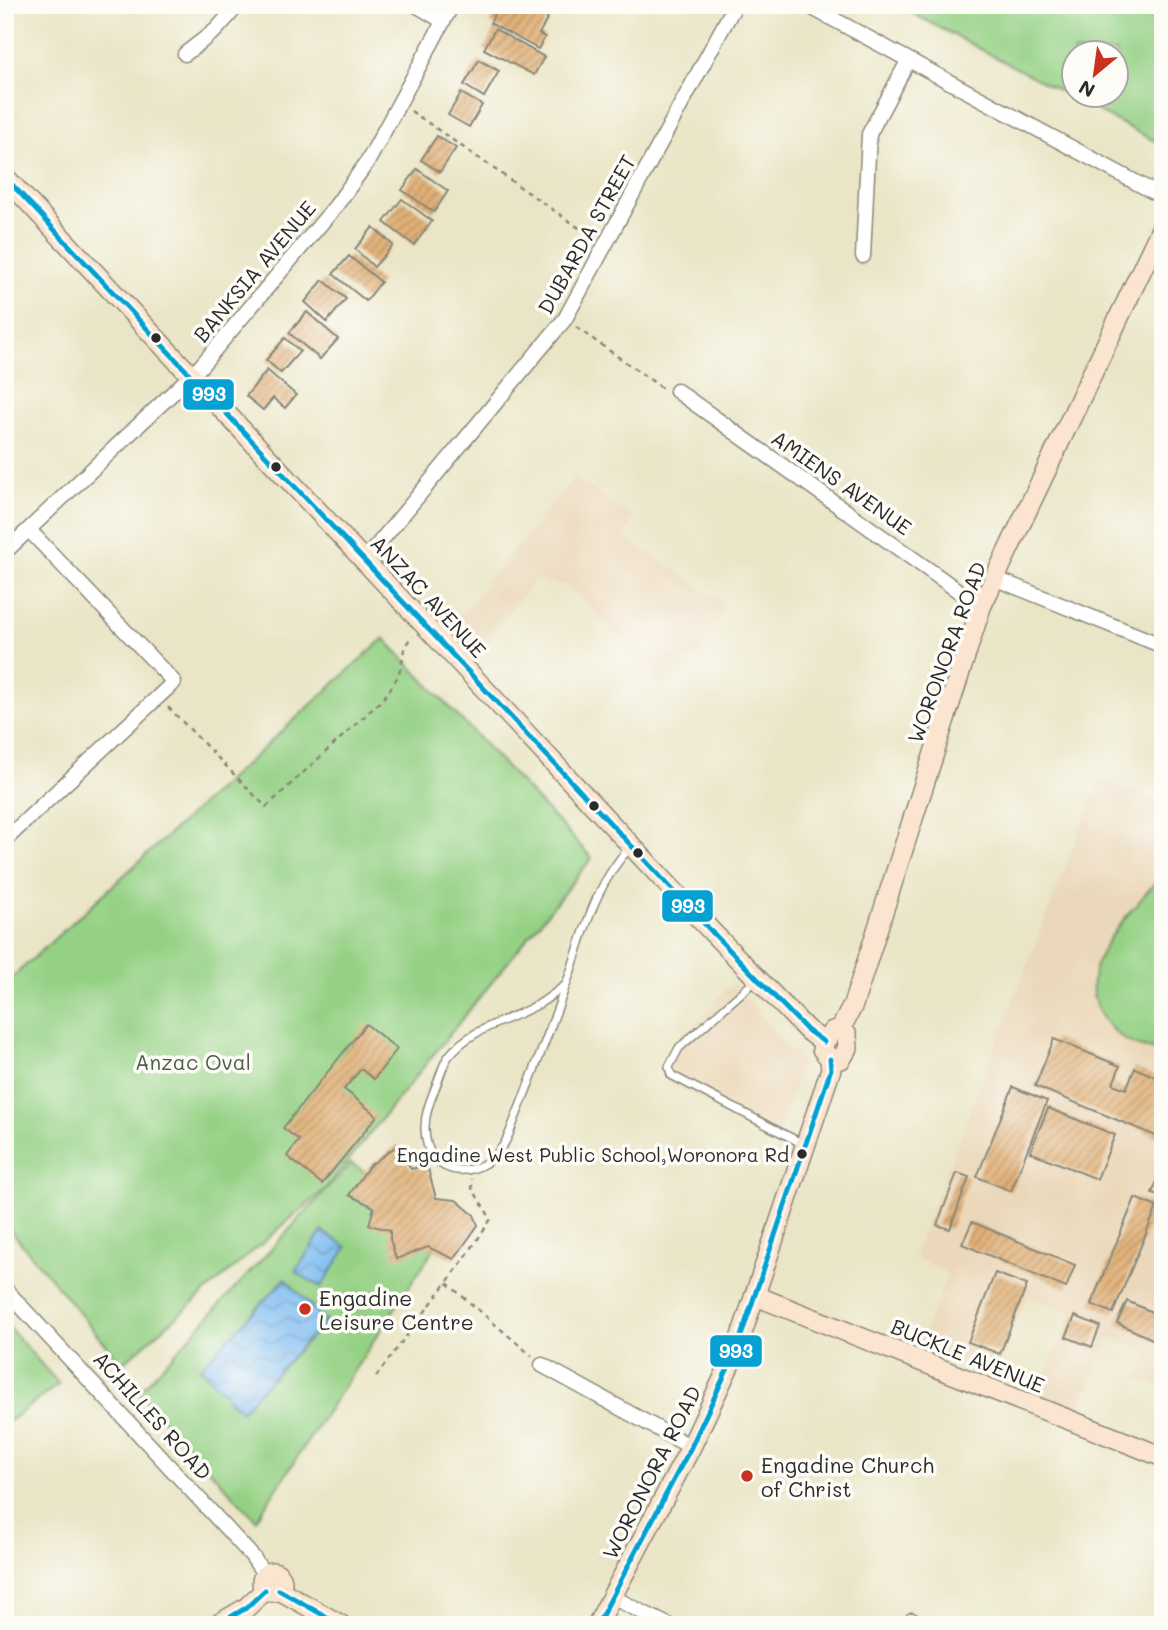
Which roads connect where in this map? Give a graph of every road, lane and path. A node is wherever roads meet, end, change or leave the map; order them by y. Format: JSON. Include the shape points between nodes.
{"nodes":[{"id":1,"x":238,"y":5,"type":"edge"},
{"id":2,"x":416,"y":5,"type":"edge"},
{"id":3,"x":452,"y":5,"type":"edge"},
{"id":4,"x":735,"y":5,"type":"edge"},
{"id":5,"x":807,"y":5,"type":"edge"},
{"id":6,"x":443,"y":21,"type":"junction"},
{"id":7,"x":185,"y":54,"type":"dead end"},
{"id":8,"x":908,"y":61,"type":"junction"},
{"id":9,"x":399,"y":103,"type":"junction"},
{"id":10,"x":5,"y":177,"type":"edge"},
{"id":11,"x":1163,"y":197,"type":"edge"},
{"id":12,"x":1163,"y":225,"type":"edge"},
{"id":13,"x":606,"y":247,"type":"junction"},
{"id":14,"x":863,"y":256,"type":"dead end"},
{"id":15,"x":565,"y":319,"type":"junction"},
{"id":16,"x":192,"y":376,"type":"junction"},
{"id":17,"x":677,"y":391,"type":"joint"},
{"id":18,"x":29,"y":530,"type":"junction"},
{"id":19,"x":5,"y":552,"type":"edge"},
{"id":20,"x":365,"y":560,"type":"junction"},
{"id":21,"x":994,"y":578,"type":"junction"},
{"id":22,"x":982,"y":607,"type":"junction"},
{"id":23,"x":425,"y":624,"type":"junction"},
{"id":24,"x":1163,"y":646,"type":"edge"},
{"id":25,"x":158,"y":697,"type":"junction"},
{"id":26,"x":5,"y":840,"type":"edge"},
{"id":27,"x":631,"y":846,"type":"junction"},
{"id":28,"x":758,"y":979,"type":"junction"},
{"id":29,"x":566,"y":985,"type":"junction"},
{"id":30,"x":831,"y":1044,"type":"junction"},
{"id":31,"x":805,"y":1146,"type":"junction"},
{"id":32,"x":473,"y":1170,"type":"junction"},
{"id":33,"x":447,"y":1283,"type":"junction"},
{"id":34,"x":5,"y":1289,"type":"edge"},
{"id":35,"x":756,"y":1296,"type":"junction"},
{"id":36,"x":542,"y":1365,"type":"joint"},
{"id":37,"x":376,"y":1377,"type":"dead end"},
{"id":38,"x":691,"y":1447,"type":"junction"},
{"id":39,"x":1163,"y":1457,"type":"edge"},
{"id":40,"x":269,"y":1584,"type":"junction"},
{"id":41,"x":612,"y":1597,"type":"junction"},
{"id":42,"x":217,"y":1625,"type":"edge"},
{"id":43,"x":341,"y":1625,"type":"edge"},
{"id":44,"x":597,"y":1625,"type":"edge"},
{"id":45,"x":668,"y":1625,"type":"edge"}],
"edges":[{"from":1,"to":7,"type":"street"},
{"from":2,"to":6,"type":"street"},
{"from":3,"to":6,"type":"street","name":"BANKSIA AVENUE"},
{"from":4,"to":13,"type":"street","name":"DUBARDA STREET"},
{"from":5,"to":8,"type":"street"},
{"from":6,"to":9,"type":"street","name":"BANKSIA AVENUE"},
{"from":8,"to":11,"type":"street"},
{"from":8,"to":14,"type":"street","via":[[869,134]]},
{"from":9,"to":13,"type":"path"},
{"from":9,"to":16,"type":"street","name":"BANKSIA AVENUE","via":[[368,161],[335,207]]},
{"from":10,"to":16,"type":"street","name":"ANZAC AVENUE"},
{"from":12,"to":21,"type":"street","name":"WORONORA ROAD"},
{"from":13,"to":15,"type":"street","name":"DUBARDA STREET"},
{"from":15,"to":17,"type":"path","via":[[665,390]]},
{"from":15,"to":20,"type":"street","name":"DUBARDA STREET"},
{"from":16,"to":18,"type":"street","name":"BANKSIA AVENUE"},
{"from":16,"to":20,"type":"street","name":"ANZAC AVENUE"},
{"from":17,"to":22,"type":"street","name":"AMIENS AVENUE"},
{"from":18,"to":19,"type":"street","name":"BANKSIA AVENUE"},
{"from":18,"to":25,"type":"street","via":[[174,682]]},
{"from":20,"to":23,"type":"street","name":"ANZAC AVENUE"},
{"from":21,"to":22,"type":"street","name":"WORONORA ROAD"},
{"from":21,"to":24,"type":"street"},
{"from":22,"to":30,"type":"street","name":"WORONORA ROAD","via":[[853,1005]]},
{"from":23,"to":25,"type":"path","via":[[404,645],[401,667],[382,700],[267,807]]},
{"from":23,"to":27,"type":"street","name":"ANZAC AVENUE"},
{"from":25,"to":26,"type":"street"},
{"from":27,"to":28,"type":"street","name":"ANZAC AVENUE"},
{"from":27,"to":29,"type":"lane","via":[[604,880]]},
{"from":28,"to":30,"type":"street","name":"ANZAC AVENUE","via":[[807,1030]]},
{"from":28,"to":31,"type":"lane","via":[[679,1048],[669,1066],[671,1075]]},
{"from":29,"to":32,"type":"lane","via":[[506,1141],[489,1163]]},
{"from":29,"to":32,"type":"lane","via":[[539,1004],[471,1035],[447,1058],[428,1108],[428,1146],[439,1163],[457,1171]]},
{"from":30,"to":31,"type":"street","name":"WORONORA ROAD","via":[[831,1069]]},
{"from":31,"to":35,"type":"street","name":"WORONORA ROAD"},
{"from":32,"to":33,"type":"path","via":[[471,1188],[491,1219]]},
{"from":33,"to":36,"type":"path"},
{"from":33,"to":37,"type":"path"},
{"from":34,"to":40,"type":"street","name":"ACHILLES ROAD","via":[[243,1546]]},
{"from":35,"to":38,"type":"street","name":"WORONORA ROAD"},
{"from":35,"to":39,"type":"street","name":"BUCKLE AVENUE"},
{"from":36,"to":38,"type":"street"},
{"from":38,"to":41,"type":"street","name":"WORONORA ROAD"},
{"from":40,"to":42,"type":"street","via":[[246,1608]]},
{"from":40,"to":43,"type":"street","name":"ACHILLES ROAD"},
{"from":41,"to":44,"type":"street","name":"WORONORA ROAD"},
{"from":41,"to":45,"type":"street"}]}
